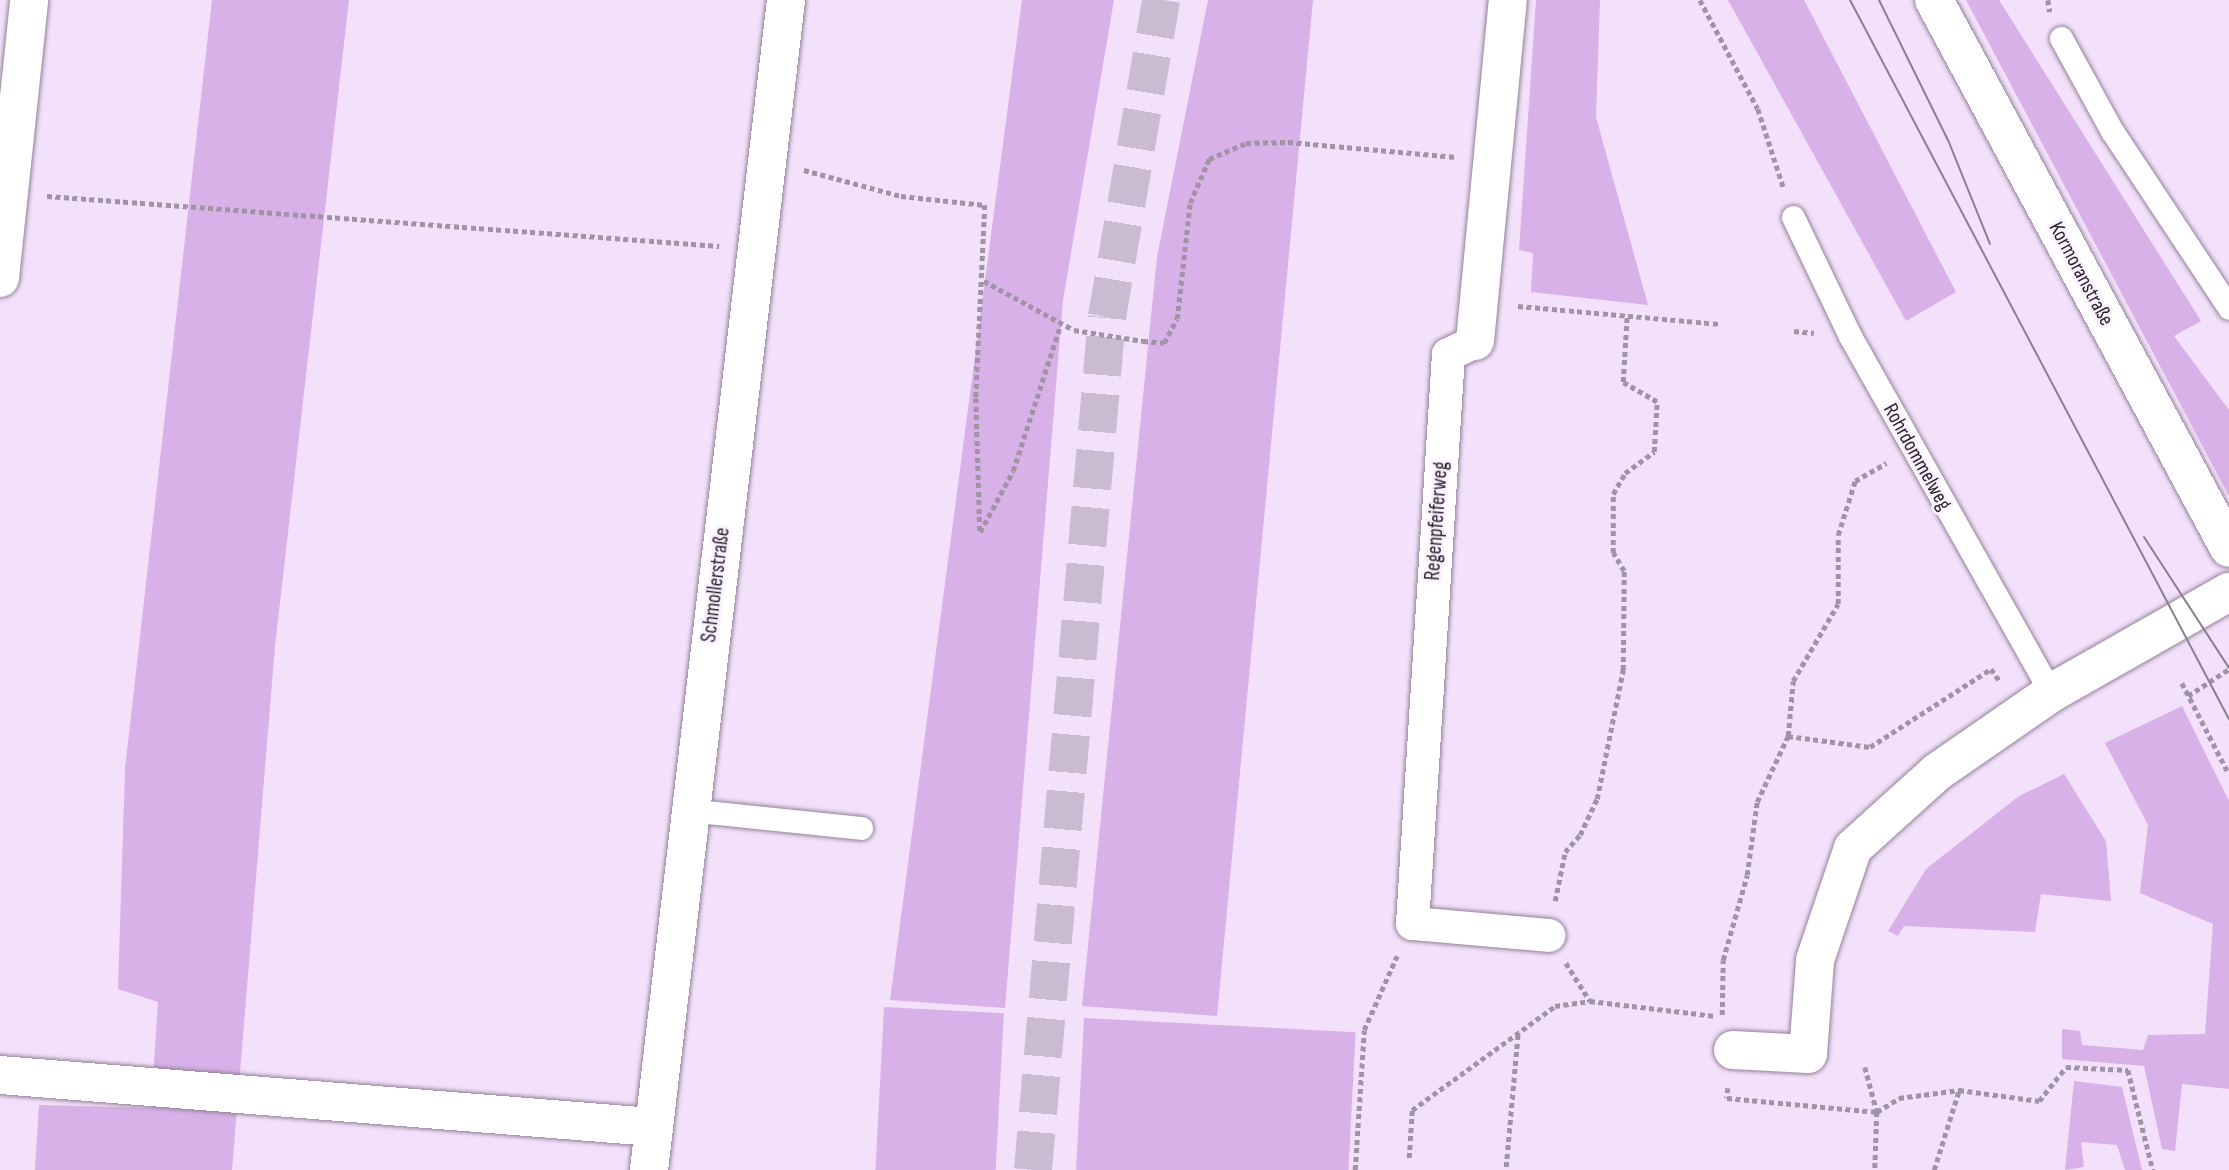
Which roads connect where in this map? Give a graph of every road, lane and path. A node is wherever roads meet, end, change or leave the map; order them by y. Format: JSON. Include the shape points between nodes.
{"nodes":[{"id":1,"x":29,"y":0,"type":"edge"},
{"id":2,"x":786,"y":0,"type":"edge"},
{"id":3,"x":1508,"y":0,"type":"edge"},
{"id":4,"x":1700,"y":0,"type":"edge"},
{"id":5,"x":1934,"y":0,"type":"edge"},
{"id":6,"x":2061,"y":38,"type":"dead end"},
{"id":7,"x":1491,"y":159,"type":"junction"},
{"id":8,"x":765,"y":160,"type":"junction"},
{"id":9,"x":4,"y":193,"type":"edge"},
{"id":10,"x":1793,"y":217,"type":"joint"},
{"id":11,"x":754,"y":249,"type":"junction"},
{"id":12,"x":0,"y":278,"type":"edge"},
{"id":13,"x":983,"y":281,"type":"junction"},
{"id":14,"x":1479,"y":303,"type":"junction"},
{"id":15,"x":2229,"y":308,"type":"edge"},
{"id":16,"x":1627,"y":315,"type":"junction"},
{"id":17,"x":1717,"y":324,"type":"dead end"},
{"id":18,"x":1060,"y":326,"type":"junction"},
{"id":19,"x":1475,"y":341,"type":"joint"},
{"id":20,"x":1855,"y":481,"type":"dead end"},
{"id":21,"x":2229,"y":548,"type":"edge"},
{"id":22,"x":2229,"y":592,"type":"edge"},
{"id":23,"x":2229,"y":669,"type":"edge"},
{"id":24,"x":2044,"y":682,"type":"junction"},
{"id":25,"x":2182,"y":683,"type":"dead end"},
{"id":26,"x":2188,"y":696,"type":"junction"},
{"id":27,"x":1788,"y":736,"type":"junction"},
{"id":28,"x":2229,"y":774,"type":"edge"},
{"id":29,"x":688,"y":810,"type":"junction"},
{"id":30,"x":861,"y":828,"type":"dead end"},
{"id":31,"x":1412,"y":923,"type":"junction"},
{"id":32,"x":1548,"y":935,"type":"joint"},
{"id":33,"x":1579,"y":984,"type":"dead end"},
{"id":34,"x":1590,"y":1001,"type":"junction"},
{"id":35,"x":1518,"y":1032,"type":"junction"},
{"id":36,"x":1728,"y":1033,"type":"junction"},
{"id":37,"x":1865,"y":1068,"type":"dead end"},
{"id":38,"x":0,"y":1075,"type":"edge"},
{"id":39,"x":1959,"y":1090,"type":"junction"},
{"id":40,"x":1877,"y":1112,"type":"junction"},
{"id":41,"x":652,"y":1127,"type":"junction"},
{"id":42,"x":1409,"y":1158,"type":"dead end"},
{"id":43,"x":1506,"y":1167,"type":"dead end"},
{"id":44,"x":649,"y":1170,"type":"edge"},
{"id":45,"x":1355,"y":1170,"type":"edge"},
{"id":46,"x":1875,"y":1170,"type":"edge"},
{"id":47,"x":1934,"y":1170,"type":"edge"},
{"id":48,"x":2153,"y":1170,"type":"edge"}],
"edges":[{"from":1,"to":9,"type":"street"},
{"from":2,"to":8,"type":"street","name":"Schmollerstraße"},
{"from":3,"to":7,"type":"street","name":"Regenpfeiferweg"},
{"from":4,"to":10,"type":"path","via":[[1758,108]]},
{"from":5,"to":21,"type":"street","name":"Kormoranstraße"},
{"from":6,"to":15,"type":"lane","via":[[2112,131]]},
{"from":7,"to":14,"type":"street","name":"Regenpfeiferweg"},
{"from":7,"to":18,"type":"path","bridge":true,"via":[[1288,142],[1246,143],[1209,159],[1190,203],[1177,319],[1164,343]]},
{"from":8,"to":11,"type":"street","name":"Schmollerstraße"},
{"from":8,"to":13,"type":"path","via":[[901,196],[985,205]]},
{"from":9,"to":11,"type":"path"},
{"from":9,"to":12,"type":"street"},
{"from":10,"to":24,"type":"lane","name":"Rohrdommelweg","via":[[1850,336]]},
{"from":11,"to":29,"type":"street","name":"Schmollerstraße"},
{"from":13,"to":18,"type":"path"},
{"from":13,"to":18,"type":"path","via":[[976,398],[980,531],[1013,471]]},
{"from":14,"to":16,"type":"path"},
{"from":14,"to":19,"type":"street","name":"Regenpfeiferweg"},
{"from":16,"to":17,"type":"path"},
{"from":16,"to":32,"type":"path","via":[[1623,382],[1657,402],[1654,452],[1625,473],[1613,494],[1613,553],[1624,570],[1623,670],[1597,799],[1580,835],[1565,852]]},
{"from":19,"to":31,"type":"street","name":"Regenpfeiferweg","via":[[1448,354]]},
{"from":20,"to":27,"type":"path","via":[[1838,535],[1838,604],[1793,681]]},
{"from":22,"to":24,"type":"street"},
{"from":23,"to":26,"type":"path"},
{"from":24,"to":27,"type":"path","via":[[2007,692],[1991,669],[1870,747]]},
{"from":24,"to":36,"type":"street","via":[[1853,848],[1815,960],[1808,1054]]},
{"from":25,"to":26,"type":"path"},
{"from":26,"to":28,"type":"path"},
{"from":27,"to":36,"type":"path","via":[[1756,802],[1747,875],[1723,960]]},
{"from":29,"to":30,"type":"lane"},
{"from":29,"to":41,"type":"street","name":"Schmollerstraße"},
{"from":31,"to":32,"type":"street"},
{"from":31,"to":45,"type":"path","via":[[1364,1030]]},
{"from":33,"to":34,"type":"path"},
{"from":34,"to":35,"type":"path","via":[[1555,1006]]},
{"from":34,"to":36,"type":"path"},
{"from":35,"to":42,"type":"path","via":[[1412,1110]]},
{"from":35,"to":43,"type":"path"},
{"from":36,"to":40,"type":"path","via":[[1727,1098]]},
{"from":37,"to":40,"type":"path"},
{"from":38,"to":41,"type":"street"},
{"from":39,"to":40,"type":"path","via":[[1899,1098]]},
{"from":39,"to":47,"type":"path"},
{"from":39,"to":48,"type":"path","via":[[2039,1101],[2066,1067],[2128,1070]]},
{"from":40,"to":46,"type":"path"},
{"from":41,"to":44,"type":"street","name":"Schmollerstraße"}]}
